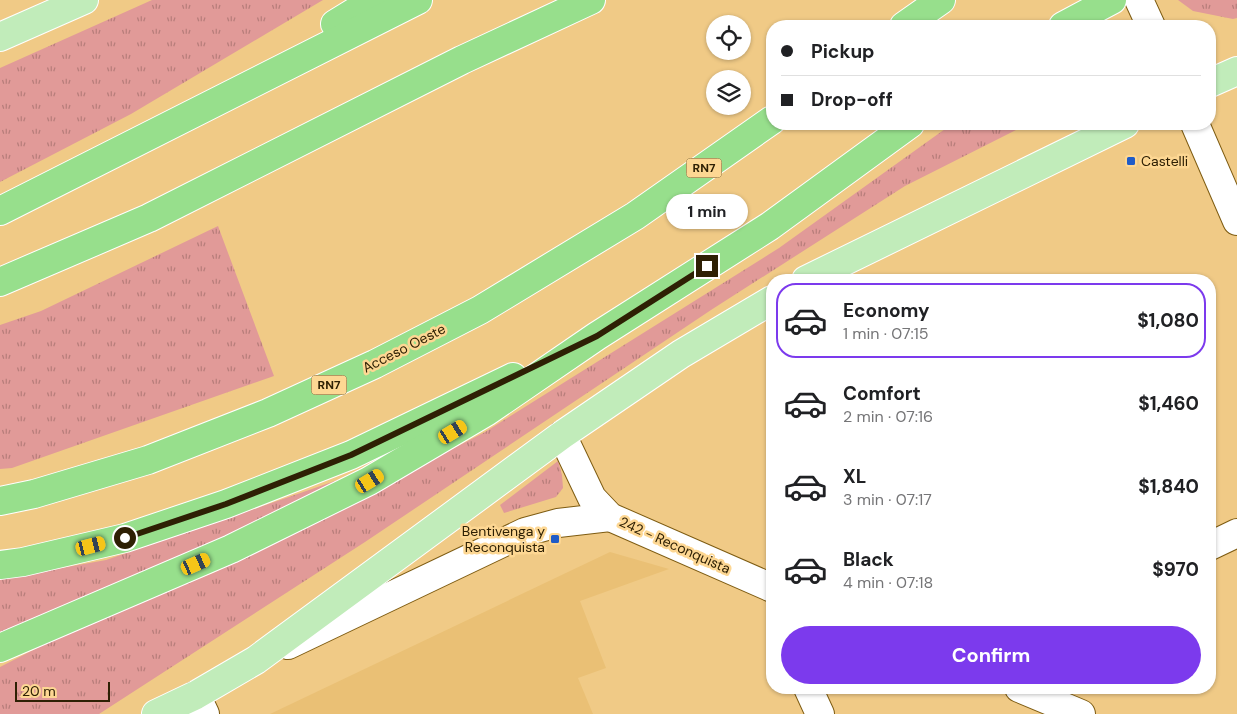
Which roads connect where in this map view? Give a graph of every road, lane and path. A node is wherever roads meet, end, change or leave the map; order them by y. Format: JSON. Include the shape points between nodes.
{"nodes":[{"id":1,"x":84,"y":0,"type":"edge"},
{"id":2,"x":374,"y":0,"type":"edge"},
{"id":3,"x":418,"y":0,"type":"edge"},
{"id":4,"x":591,"y":0,"type":"edge"},
{"id":5,"x":941,"y":0,"type":"edge"},
{"id":6,"x":1112,"y":0,"type":"edge"},
{"id":7,"x":1139,"y":0,"type":"edge"},
{"id":8,"x":913,"y":20,"type":"edge"},
{"id":9,"x":1074,"y":20,"type":"edge"},
{"id":10,"x":1148,"y":20,"type":"edge"},
{"id":11,"x":0,"y":37,"type":"edge"},
{"id":12,"x":1237,"y":71,"type":"edge"},
{"id":13,"x":1216,"y":80,"type":"edge"},
{"id":14,"x":766,"y":124,"type":"edge"},
{"id":15,"x":902,"y":130,"type":"edge"},
{"id":16,"x":1113,"y":130,"type":"edge"},
{"id":17,"x":1198,"y":130,"type":"edge"},
{"id":18,"x":135,"y":143,"type":"junction"},
{"id":19,"x":0,"y":211,"type":"edge"},
{"id":20,"x":1237,"y":221,"type":"edge"},
{"id":21,"x":818,"y":274,"type":"edge"},
{"id":22,"x":0,"y":282,"type":"edge"},
{"id":23,"x":766,"y":304,"type":"edge"},
{"id":24,"x":597,"y":336,"type":"junction"},
{"id":25,"x":562,"y":435,"type":"junction"},
{"id":26,"x":0,"y":501,"type":"edge"},
{"id":27,"x":610,"y":516,"type":"junction"},
{"id":28,"x":1237,"y":533,"type":"edge"},
{"id":29,"x":1216,"y":543,"type":"edge"},
{"id":30,"x":0,"y":566,"type":"edge"},
{"id":31,"x":766,"y":585,"type":"edge"},
{"id":32,"x":0,"y":648,"type":"edge"},
{"id":33,"x":256,"y":660,"type":"junction"},
{"id":34,"x":811,"y":694,"type":"edge"},
{"id":35,"x":1033,"y":694,"type":"edge"},
{"id":36,"x":200,"y":704,"type":"edge"},
{"id":37,"x":156,"y":714,"type":"edge"},
{"id":38,"x":820,"y":714,"type":"edge"},
{"id":39,"x":1081,"y":714,"type":"edge"}],
"edges":[{"from":1,"to":11,"type":"main road"},
{"from":2,"to":18,"type":"highway"},
{"from":3,"to":18,"type":"highway"},
{"from":4,"to":22,"type":"highway","via":[[462,60],[149,218]]},
{"from":5,"to":8,"type":"highway"},
{"from":6,"to":9,"type":"highway"},
{"from":7,"to":10,"type":"street"},
{"from":12,"to":13,"type":"main road"},
{"from":14,"to":26,"type":"highway","name":"Acceso Oeste","number":"RN7","via":[[635,216],[480,310],[375,364],[268,413],[148,460]]},
{"from":15,"to":24,"type":"highway","via":[[770,226]]},
{"from":16,"to":21,"type":"main road"},
{"from":17,"to":20,"type":"street"},
{"from":18,"to":19,"type":"highway"},
{"from":23,"to":25,"type":"main road","via":[[681,354]]},
{"from":24,"to":30,"type":"highway","via":[[351,455],[235,501],[125,538]]},
{"from":24,"to":32,"type":"highway","via":[[486,412],[370,481],[231,549]]},
{"from":25,"to":27,"type":"street","name":"242 - Reconquista","via":[[592,498]]},
{"from":25,"to":33,"type":"main road"},
{"from":27,"to":31,"type":"street","name":"242 - Reconquista"},
{"from":27,"to":33,"type":"street","via":[[558,522],[525,532]]},
{"from":28,"to":29,"type":"street"},
{"from":33,"to":36,"type":"main road"},
{"from":34,"to":38,"type":"street"},
{"from":35,"to":39,"type":"street"},
{"from":36,"to":37,"type":"main road"}]}
